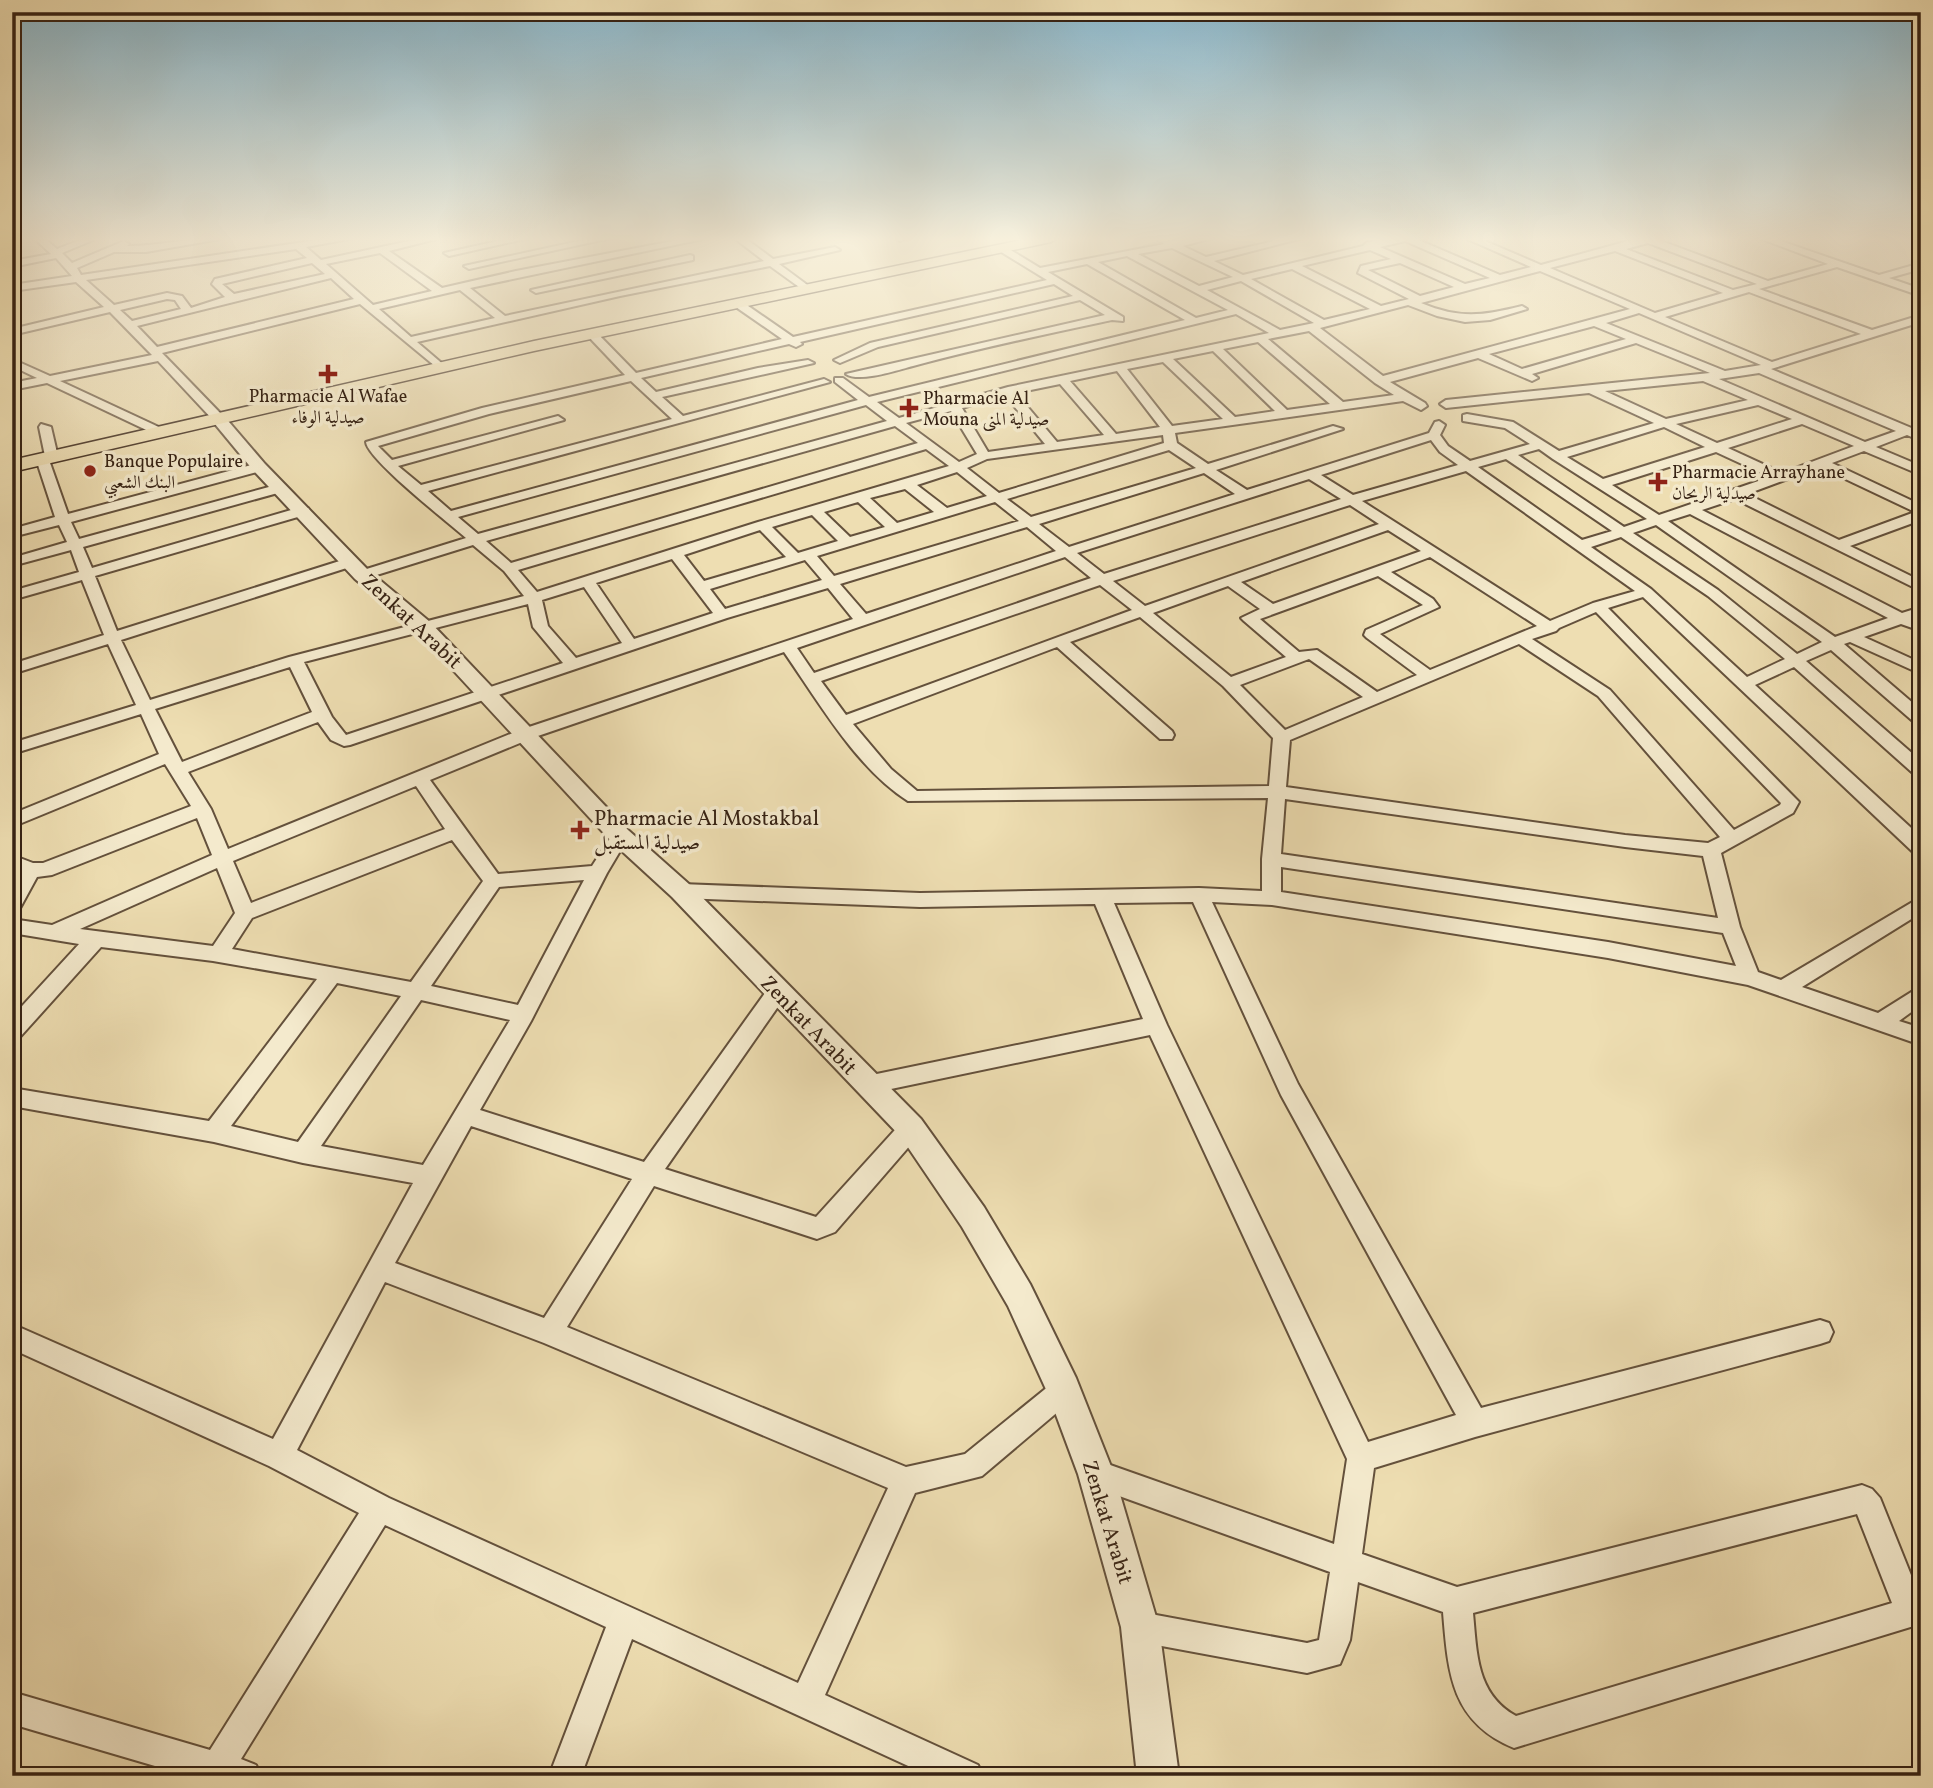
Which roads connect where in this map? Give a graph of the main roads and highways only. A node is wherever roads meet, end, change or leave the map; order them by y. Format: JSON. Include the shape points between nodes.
{"nodes":[{"id":1,"x":651,"y":321,"type":"edge"},
{"id":2,"x":12,"y":466,"type":"edge"}],
"edges":[{"from":1,"to":2,"type":"main road"}]}
